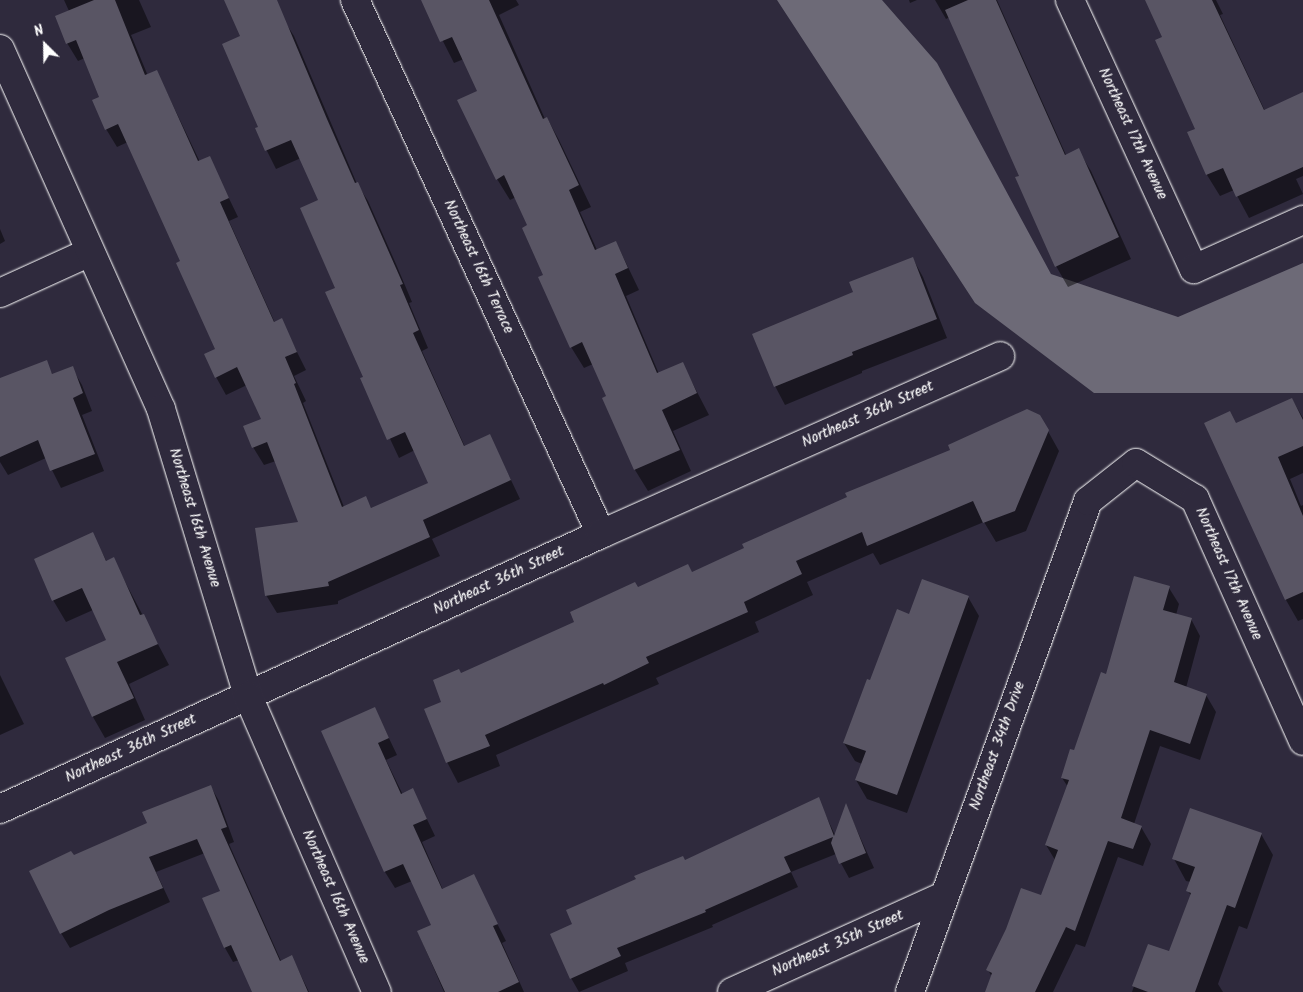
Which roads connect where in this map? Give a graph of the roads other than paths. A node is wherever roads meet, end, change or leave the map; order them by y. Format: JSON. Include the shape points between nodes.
{"nodes":[{"id":1,"x":355,"y":0,"type":"edge"},
{"id":2,"x":1070,"y":0,"type":"edge"},
{"id":3,"x":0,"y":49,"type":"edge"},
{"id":4,"x":1303,"y":220,"type":"edge"},
{"id":5,"x":90,"y":252,"type":"junction"},
{"id":6,"x":0,"y":294,"type":"edge"},
{"id":7,"x":1000,"y":356,"type":"dead end"},
{"id":8,"x":1088,"y":501,"type":"joint"},
{"id":9,"x":601,"y":534,"type":"junction"},
{"id":10,"x":248,"y":696,"type":"junction"},
{"id":11,"x":1303,"y":741,"type":"edge"},
{"id":12,"x":0,"y":809,"type":"edge"},
{"id":13,"x":944,"y":896,"type":"junction"},
{"id":14,"x":377,"y":992,"type":"edge"},
{"id":15,"x":732,"y":992,"type":"edge"},
{"id":16,"x":910,"y":992,"type":"edge"}],
"edges":[{"from":1,"to":9,"type":"street","name":"Northeast 16th Terrace"},
{"from":2,"to":4,"type":"street","name":"Northeast 17th Avenue","via":[[1194,269]]},
{"from":3,"to":5,"type":"street","name":"Northeast 16th Avenue"},
{"from":5,"to":6,"type":"street"},
{"from":5,"to":10,"type":"street","name":"Northeast 16th Avenue","via":[[161,409]]},
{"from":7,"to":9,"type":"street","name":"Northeast 36th Street"},
{"from":8,"to":11,"type":"street","name":"Northeast 17th Avenue","via":[[1136,463],[1195,499]]},
{"from":8,"to":13,"type":"street","name":"Northeast 34th Drive"},
{"from":9,"to":10,"type":"street","name":"Northeast 36th Street"},
{"from":10,"to":12,"type":"street","name":"Northeast 36th Street"},
{"from":10,"to":14,"type":"street","name":"Northeast 16th Avenue"},
{"from":13,"to":15,"type":"street","name":"Northeast 35th Street"},
{"from":13,"to":16,"type":"street","name":"Northeast 34th Drive"}]}
